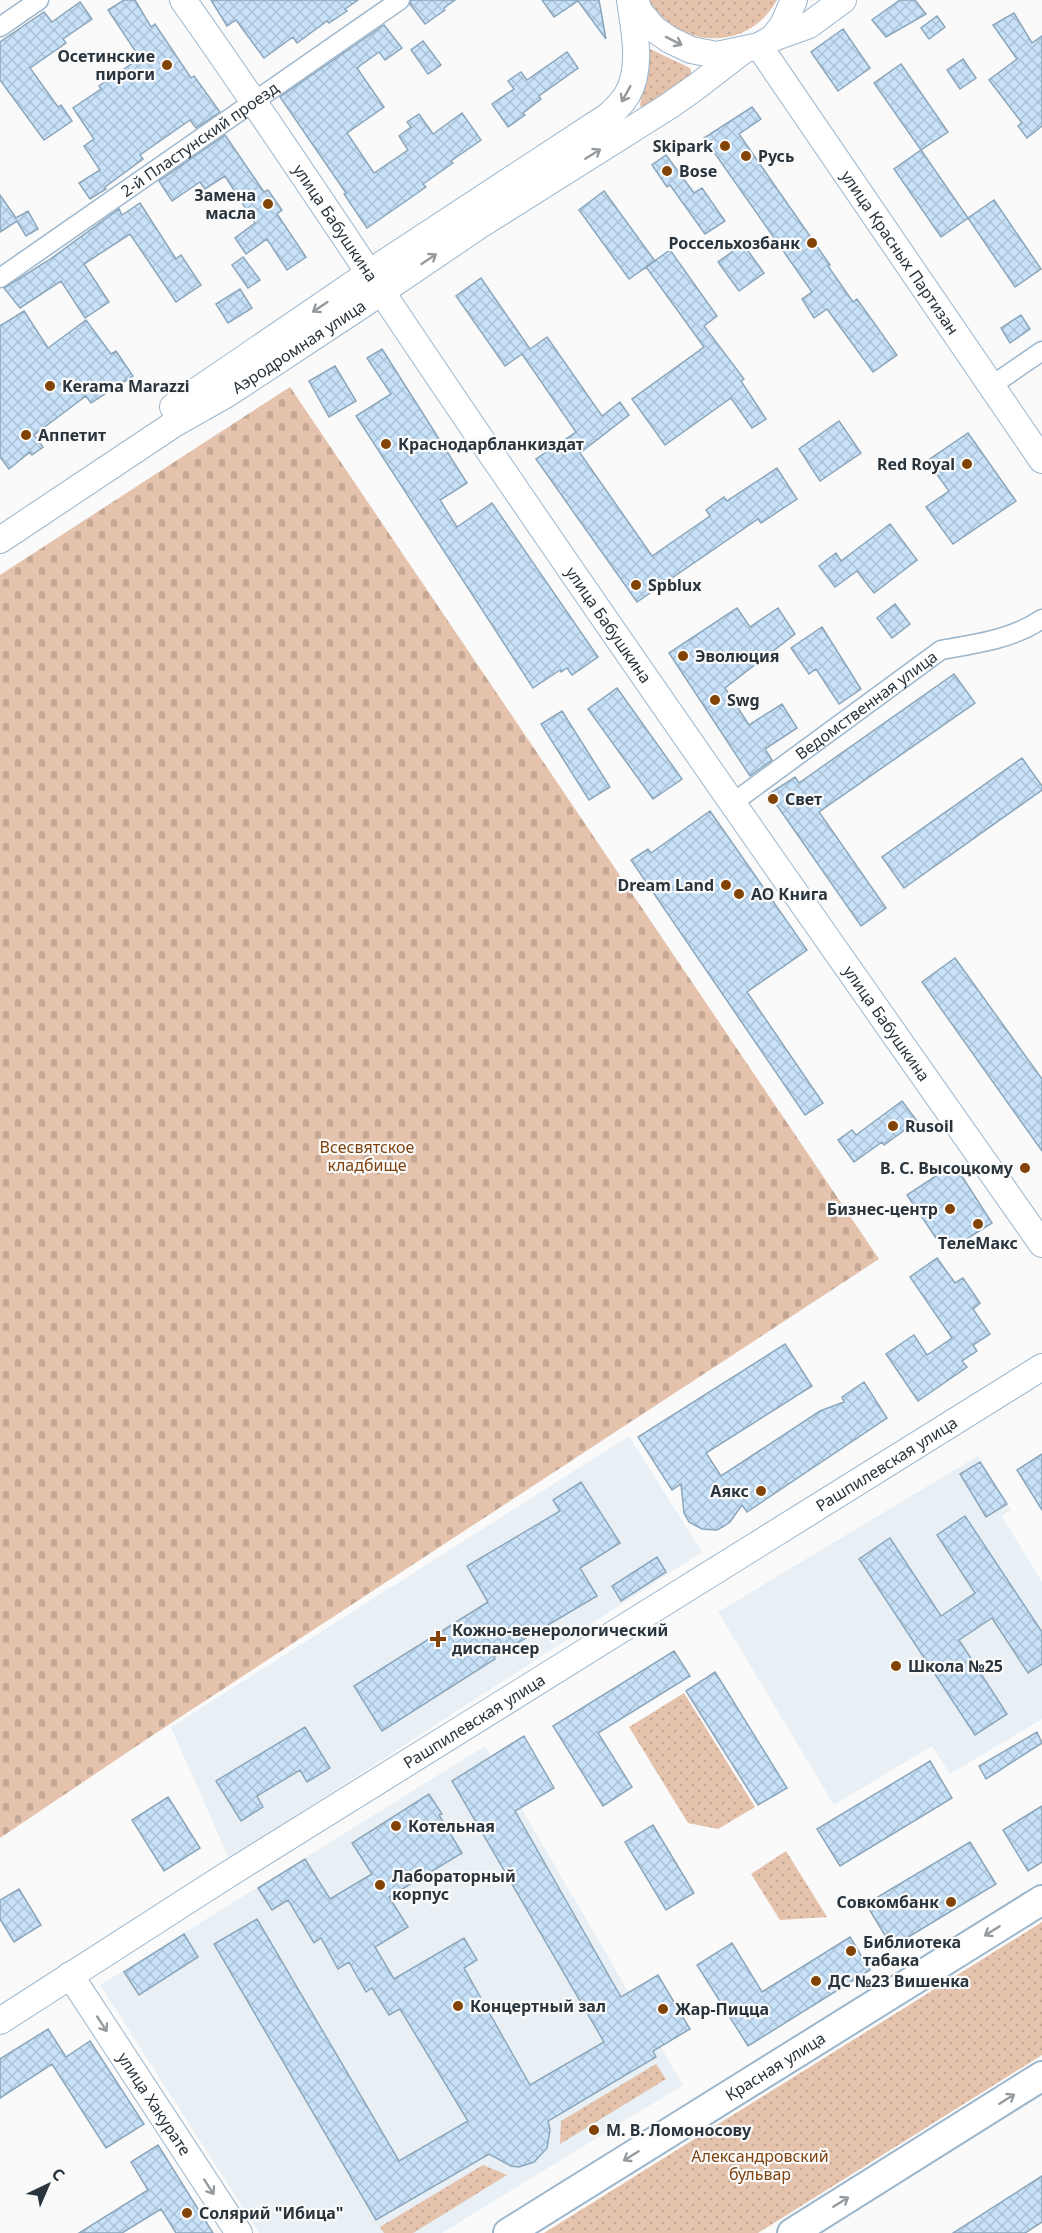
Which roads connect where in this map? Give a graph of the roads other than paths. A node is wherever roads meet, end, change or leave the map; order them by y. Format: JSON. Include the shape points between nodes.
{"nodes":[{"id":1,"x":39,"y":0,"type":"edge"},
{"id":2,"x":183,"y":0,"type":"edge"},
{"id":3,"x":400,"y":0,"type":"edge"},
{"id":4,"x":630,"y":0,"type":"edge"},
{"id":5,"x":635,"y":0,"type":"edge"},
{"id":6,"x":794,"y":0,"type":"edge"},
{"id":7,"x":843,"y":0,"type":"edge"},
{"id":8,"x":0,"y":27,"type":"edge"},
{"id":9,"x":758,"y":45,"type":"junction"},
{"id":10,"x":255,"y":102,"type":"junction"},
{"id":11,"x":0,"y":278,"type":"edge"},
{"id":12,"x":375,"y":283,"type":"junction"},
{"id":13,"x":1042,"y":351,"type":"edge"},
{"id":14,"x":991,"y":386,"type":"junction"},
{"id":15,"x":1042,"y":460,"type":"edge"},
{"id":16,"x":0,"y":523,"type":"edge"},
{"id":17,"x":0,"y":540,"type":"edge"},
{"id":18,"x":1042,"y":619,"type":"edge"},
{"id":19,"x":734,"y":802,"type":"junction"},
{"id":20,"x":1042,"y":1244,"type":"edge"},
{"id":21,"x":1042,"y":1367,"type":"edge"},
{"id":22,"x":1042,"y":1900,"type":"edge"},
{"id":23,"x":70,"y":1975,"type":"junction"},
{"id":24,"x":0,"y":2021,"type":"edge"},
{"id":25,"x":1042,"y":2076,"type":"edge"},
{"id":26,"x":239,"y":2233,"type":"edge"},
{"id":27,"x":508,"y":2233,"type":"edge"},
{"id":28,"x":792,"y":2233,"type":"edge"}],
"edges":[{"from":1,"to":8,"type":"street"},
{"from":2,"to":10,"type":"street","name":"улица Бабушкина"},
{"from":3,"to":10,"type":"street","name":"2-й Пластунский проезд"},
{"from":4,"to":12,"type":"street","name":"Аэродромная улица","one_way":true,"via":[[635,64],[628,94],[620,105]]},
{"from":5,"to":9,"type":"street","one_way":true,"via":[[654,29],[691,50],[717,56]]},
{"from":6,"to":9,"type":"street","via":[[783,25]]},
{"from":7,"to":9,"type":"street","via":[[809,26]]},
{"from":12,"to":9,"type":"street","name":"Аэродромная улица","one_way":true,"via":[[480,225]]},
{"from":9,"to":14,"type":"street","name":"улица Красных Партизан"},
{"from":10,"to":11,"type":"street","name":"2-й Пластунский проезд"},
{"from":10,"to":12,"type":"street","name":"улица Бабушкина"},
{"from":12,"to":16,"type":"street","name":"Аэродромная улица","one_way":true},
{"from":12,"to":17,"type":"street","name":"Аэродромная улица","via":[[227,394],[174,424]]},
{"from":12,"to":19,"type":"street","name":"улица Бабушкина"},
{"from":13,"to":14,"type":"street"},
{"from":14,"to":15,"type":"street","name":"улица Красных Партизан"},
{"from":18,"to":19,"type":"street","name":"Ведомственная улица","via":[[1024,631],[941,651]]},
{"from":19,"to":20,"type":"street","name":"улица Бабушкина"},
{"from":21,"to":23,"type":"street","name":"Рашпилевская улица"},
{"from":22,"to":27,"type":"main road","name":"Красная улица","one_way":true},
{"from":23,"to":24,"type":"street","name":"Рашпилевская улица"},
{"from":23,"to":26,"type":"street","name":"улица Хакурате","one_way":true},
{"from":28,"to":25,"type":"main road","one_way":true}]}
